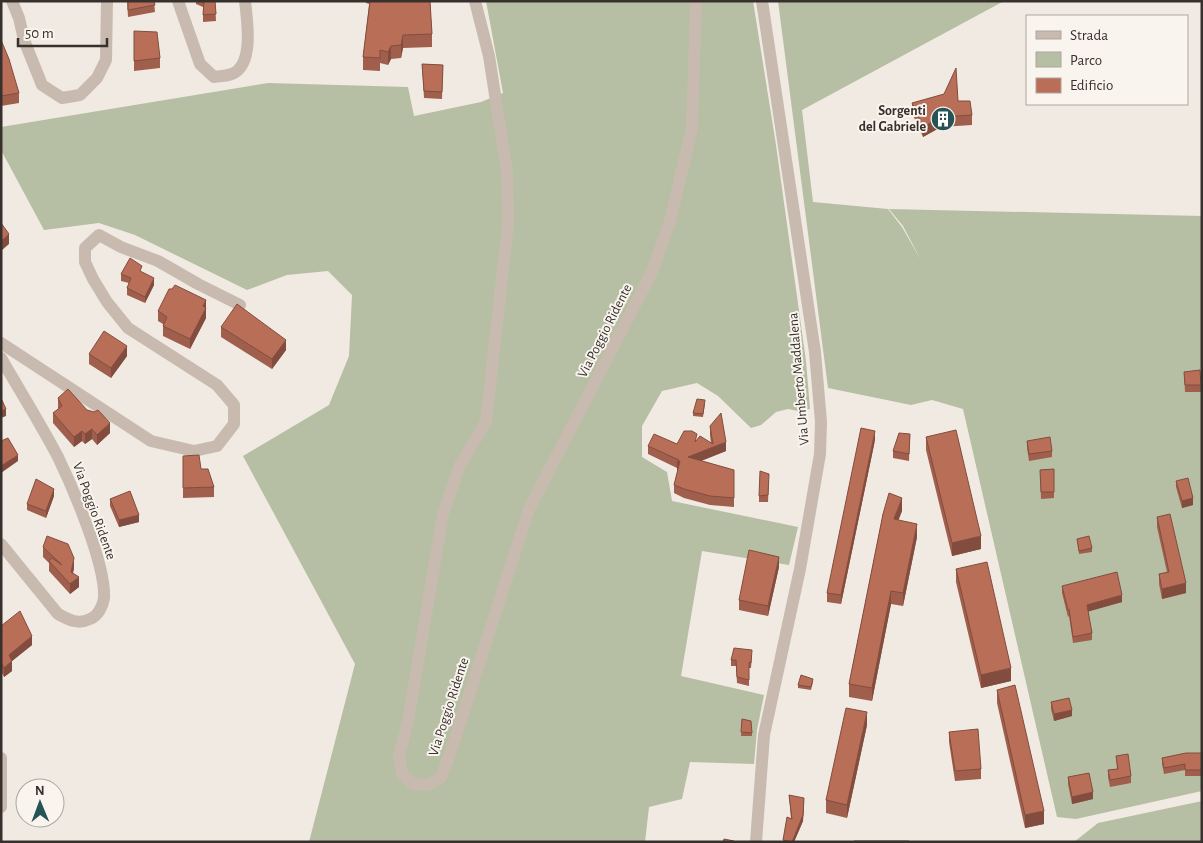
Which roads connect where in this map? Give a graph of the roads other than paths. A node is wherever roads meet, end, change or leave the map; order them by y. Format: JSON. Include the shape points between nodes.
{"nodes":[{"id":1,"x":12,"y":1,"type":"edge"},
{"id":2,"x":107,"y":1,"type":"edge"},
{"id":3,"x":178,"y":1,"type":"edge"},
{"id":4,"x":245,"y":1,"type":"edge"},
{"id":5,"x":476,"y":1,"type":"edge"},
{"id":6,"x":696,"y":1,"type":"edge"},
{"id":7,"x":762,"y":1,"type":"edge"},
{"id":8,"x":240,"y":305,"type":"edge"},
{"id":9,"x":1,"y":343,"type":"edge"},
{"id":10,"x":1,"y":358,"type":"edge"},
{"id":11,"x":1,"y":544,"type":"edge"},
{"id":12,"x":1,"y":758,"type":"edge"},
{"id":13,"x":1,"y":807,"type":"edge"},
{"id":14,"x":756,"y":842,"type":"edge"}],
"edges":[{"from":1,"to":2,"type":"street","via":[[42,85],[62,98],[80,95],[98,78],[106,60]]},
{"from":3,"to":4,"type":"street","via":[[200,64],[214,77],[234,73],[244,62],[248,36]]},
{"from":5,"to":6,"type":"street","name":"Via Poggio Ridente","via":[[489,56],[507,172],[508,224],[486,422],[460,465],[444,514],[399,756],[402,773],[413,784],[428,785],[441,777],[529,510],[652,272],[670,221],[692,129]]},
{"from":7,"to":14,"type":"street","name":"Via Umberto Maddalena","via":[[815,352],[821,422],[820,454],[800,569],[764,735]]},
{"from":8,"to":9,"type":"street","via":[[158,261],[100,235],[85,248],[85,262],[94,279],[128,328],[217,385],[234,405],[234,424],[217,446],[194,451],[151,441]]},
{"from":10,"to":11,"type":"street","name":"Via Poggio Ridente","via":[[58,457],[75,494],[102,578],[104,600],[101,609],[95,617],[83,622],[67,620],[58,614]]},
{"from":12,"to":13,"type":"street"}]}
